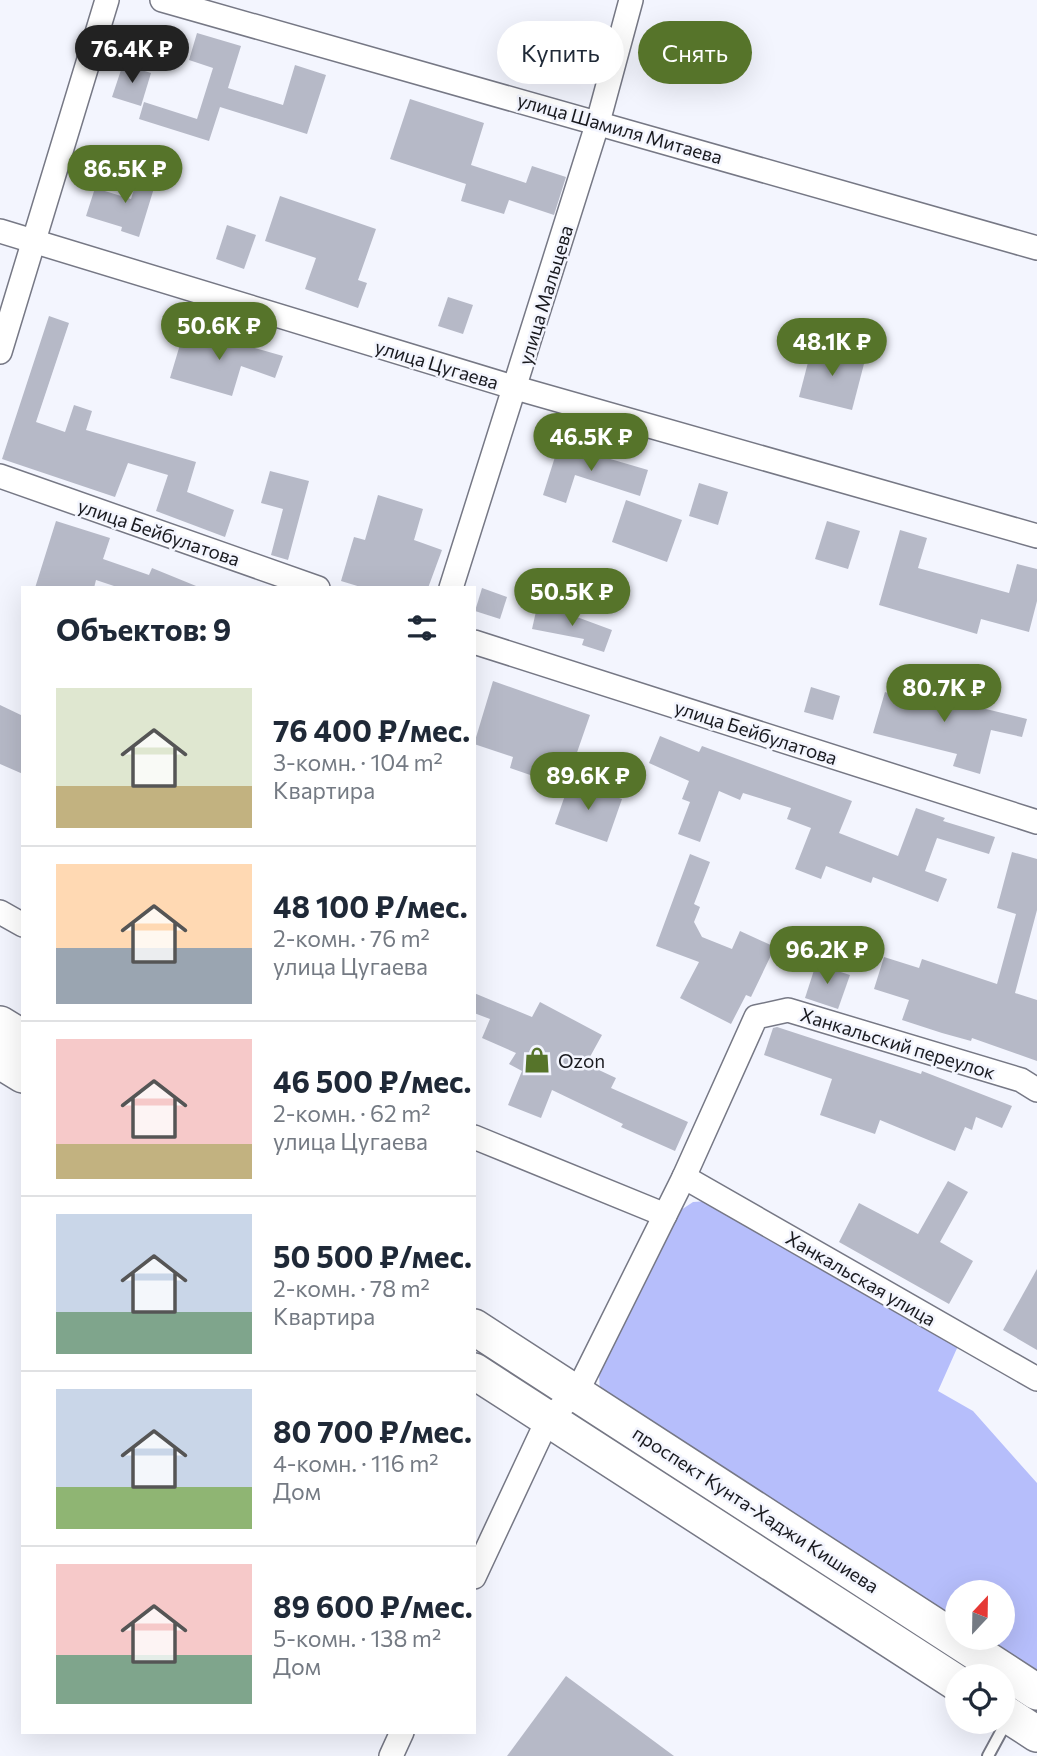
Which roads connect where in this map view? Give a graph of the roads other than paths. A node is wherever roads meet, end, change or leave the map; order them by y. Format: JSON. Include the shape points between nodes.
{"nodes":[{"id":1,"x":107,"y":0,"type":"edge"},
{"id":2,"x":162,"y":0,"type":"edge"},
{"id":3,"x":631,"y":0,"type":"edge"},
{"id":4,"x":598,"y":122,"type":"junction"},
{"id":5,"x":0,"y":232,"type":"edge"},
{"id":6,"x":34,"y":242,"type":"junction"},
{"id":7,"x":1037,"y":248,"type":"edge"},
{"id":8,"x":0,"y":352,"type":"edge"},
{"id":9,"x":516,"y":388,"type":"junction"},
{"id":10,"x":0,"y":476,"type":"edge"},
{"id":11,"x":1037,"y":536,"type":"edge"},
{"id":12,"x":312,"y":586,"type":"edge"},
{"id":13,"x":452,"y":586,"type":"edge"},
{"id":14,"x":476,"y":643,"type":"edge"},
{"id":15,"x":1037,"y":822,"type":"edge"},
{"id":16,"x":0,"y":912,"type":"edge"},
{"id":17,"x":21,"y":924,"type":"edge"},
{"id":18,"x":0,"y":1024,"type":"edge"},
{"id":19,"x":21,"y":1037,"type":"edge"},
{"id":20,"x":0,"y":1061,"type":"edge"},
{"id":21,"x":21,"y":1074,"type":"edge"},
{"id":22,"x":1037,"y":1090,"type":"edge"},
{"id":23,"x":476,"y":1138,"type":"edge"},
{"id":24,"x":684,"y":1177,"type":"junction"},
{"id":25,"x":665,"y":1215,"type":"junction"},
{"id":26,"x":476,"y":1328,"type":"edge"},
{"id":27,"x":476,"y":1371,"type":"edge"},
{"id":28,"x":1037,"y":1379,"type":"edge"},
{"id":29,"x":577,"y":1392,"type":"junction"},
{"id":30,"x":548,"y":1419,"type":"junction"},
{"id":31,"x":476,"y":1573,"type":"edge"},
{"id":32,"x":945,"y":1675,"type":"edge"},
{"id":33,"x":1037,"y":1692,"type":"edge"},
{"id":34,"x":1016,"y":1721,"type":"edge"},
{"id":35,"x":401,"y":1734,"type":"edge"},
{"id":36,"x":391,"y":1756,"type":"edge"},
{"id":37,"x":988,"y":1756,"type":"edge"}],
"edges":[{"from":1,"to":6,"type":"street"},
{"from":2,"to":4,"type":"street","name":"улица Шамиля Митаева"},
{"from":3,"to":4,"type":"street","name":"улица Мальцева"},
{"from":4,"to":7,"type":"street","name":"улица Шамиля Митаева"},
{"from":4,"to":9,"type":"street","name":"улица Мальцева"},
{"from":5,"to":6,"type":"street","name":"улица Цугаева"},
{"from":6,"to":8,"type":"street"},
{"from":6,"to":9,"type":"street","name":"улица Цугаева"},
{"from":9,"to":11,"type":"street","name":"улица Цугаева"},
{"from":9,"to":13,"type":"street","name":"улица Мальцева"},
{"from":10,"to":12,"type":"street","name":"улица Бейбулатова"},
{"from":14,"to":15,"type":"street","name":"улица Бейбулатова"},
{"from":16,"to":17,"type":"street"},
{"from":18,"to":19,"type":"main road"},
{"from":20,"to":21,"type":"main road"},
{"from":22,"to":24,"type":"street","name":"Ханкальский переулок","via":[[1021,1080],[788,1010],[756,1017]]},
{"from":23,"to":25,"type":"street"},
{"from":24,"to":25,"type":"street"},
{"from":24,"to":28,"type":"street","name":"Ханкальская улица"},
{"from":25,"to":29,"type":"street"},
{"from":26,"to":29,"type":"main road","name":"проспект Кунта-Хаджи Кишиева"},
{"from":27,"to":30,"type":"main road","name":"проспект Кунта-Хаджи Кишиева"},
{"from":29,"to":30,"type":"street"},
{"from":29,"to":33,"type":"main road","name":"проспект Кунта-Хаджи Кишиева"},
{"from":30,"to":31,"type":"street"},
{"from":30,"to":32,"type":"main road","name":"проспект Кунта-Хаджи Кишиева"},
{"from":34,"to":37,"type":"lane"},
{"from":35,"to":36,"type":"street"}]}
